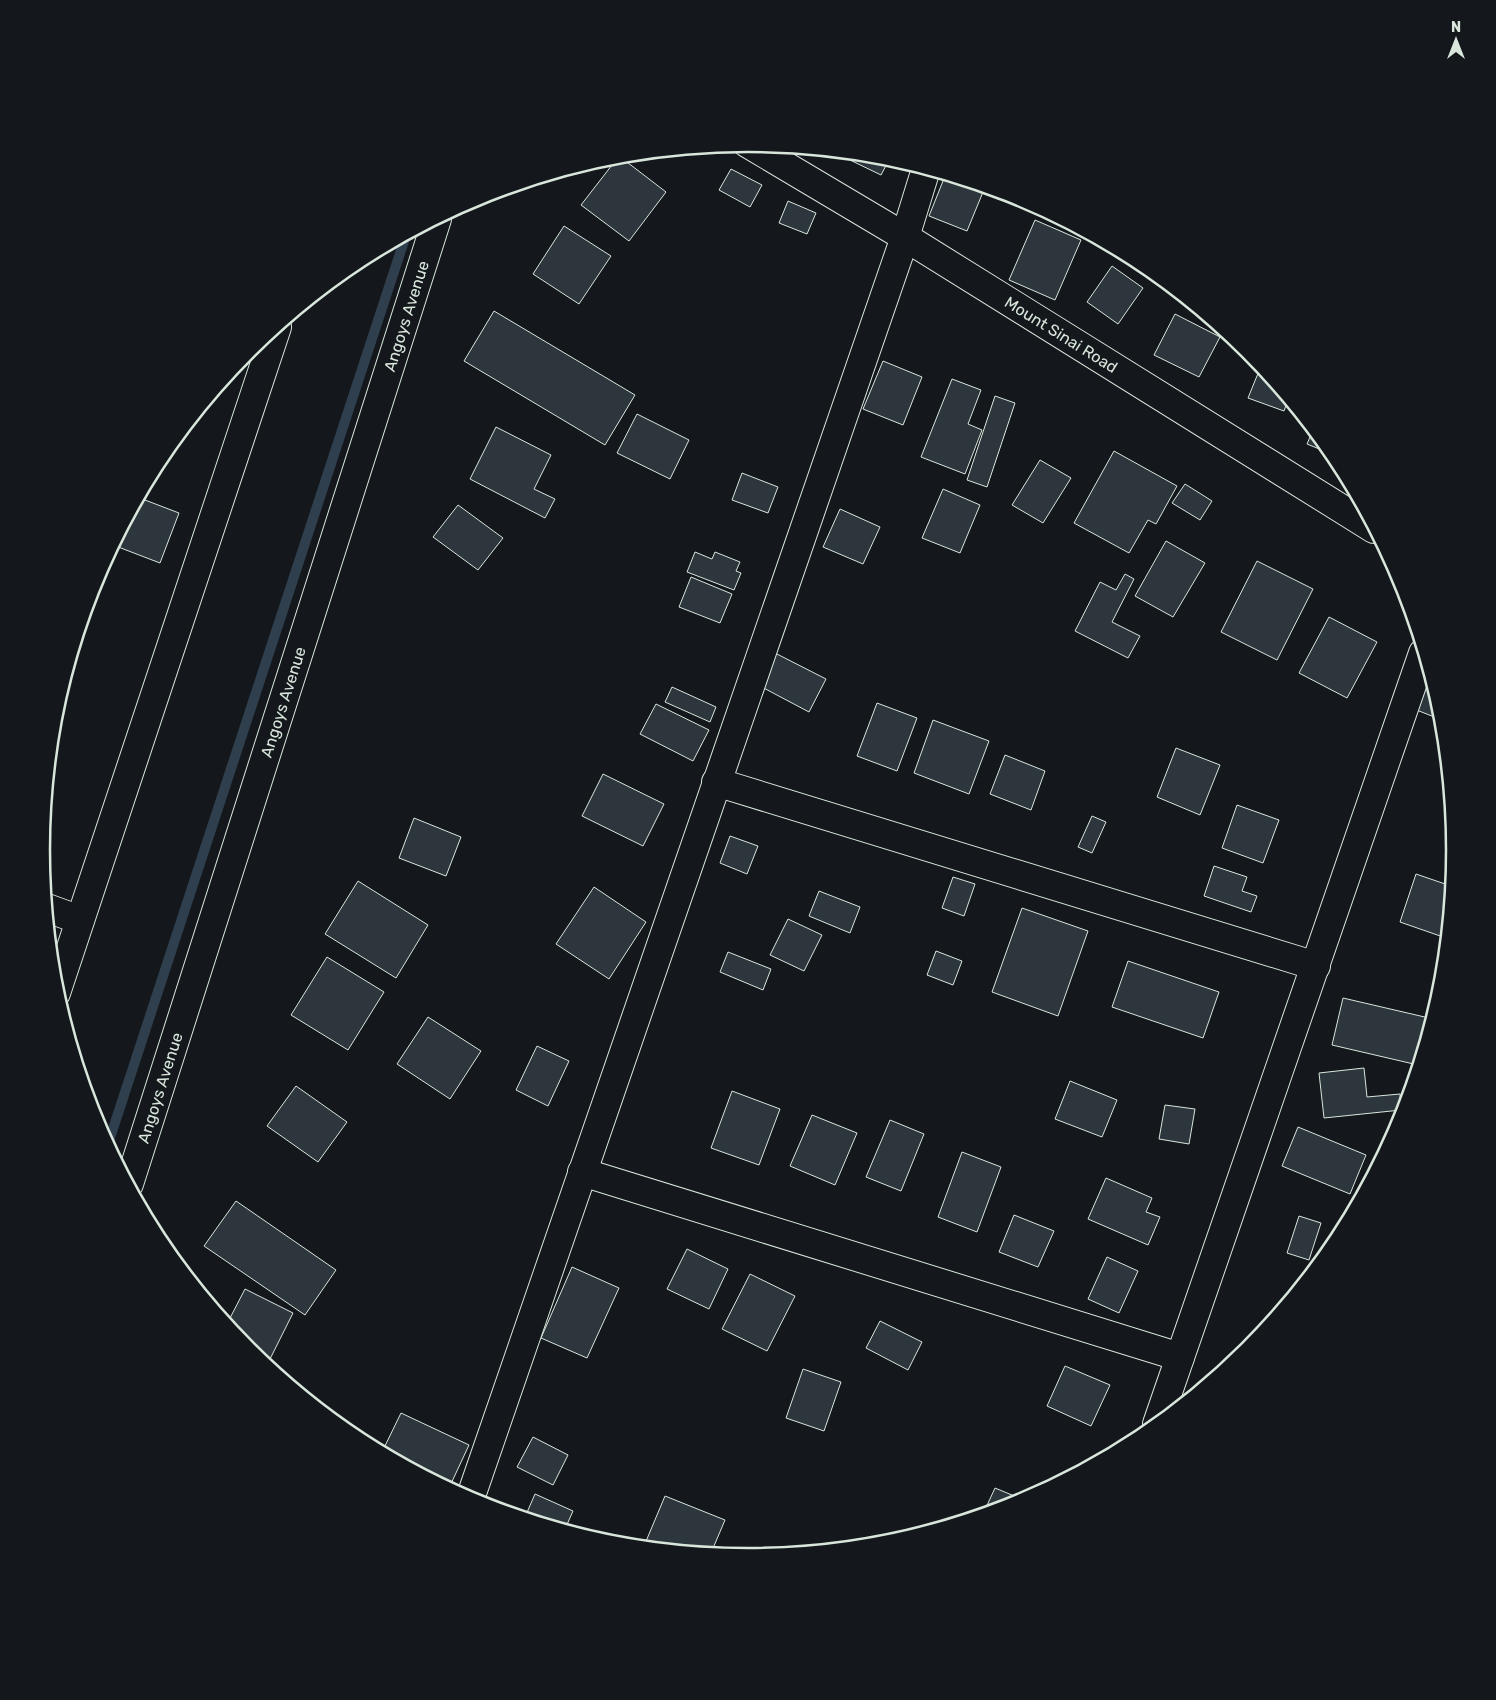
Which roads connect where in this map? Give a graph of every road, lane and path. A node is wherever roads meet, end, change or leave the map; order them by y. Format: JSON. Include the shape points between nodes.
{"nodes":[{"id":1,"x":763,"y":152,"type":"edge"},
{"id":2,"x":924,"y":175,"type":"edge"},
{"id":3,"x":435,"y":226,"type":"edge"},
{"id":4,"x":905,"y":237,"type":"junction"},
{"id":5,"x":272,"y":340,"type":"edge"},
{"id":6,"x":1364,"y":523,"type":"edge"},
{"id":7,"x":1420,"y":662,"type":"edge"},
{"id":8,"x":716,"y":782,"type":"junction"},
{"id":9,"x":53,"y":910,"type":"edge"},
{"id":10,"x":80,"y":920,"type":"junction"},
{"id":11,"x":1316,"y":966,"type":"junction"},
{"id":12,"x":61,"y":976,"type":"edge"},
{"id":13,"x":582,"y":1172,"type":"junction"},
{"id":14,"x":131,"y":1176,"type":"edge"},
{"id":15,"x":1180,"y":1357,"type":"junction"},
{"id":16,"x":1162,"y":1412,"type":"edge"},
{"id":17,"x":473,"y":1491,"type":"edge"}],
"edges":[{"from":1,"to":4,"type":"street","name":"Mount Sinai Road"},
{"from":2,"to":4,"type":"street"},
{"from":3,"to":14,"type":"street","name":"Angoys Avenue"},
{"from":4,"to":6,"type":"street","name":"Mount Sinai Road"},
{"from":4,"to":8,"type":"street"},
{"from":5,"to":10,"type":"street"},
{"from":7,"to":11,"type":"street"},
{"from":8,"to":11,"type":"street"},
{"from":8,"to":13,"type":"street"},
{"from":9,"to":10,"type":"street"},
{"from":10,"to":12,"type":"street"},
{"from":11,"to":15,"type":"street"},
{"from":13,"to":15,"type":"street"},
{"from":13,"to":17,"type":"street"},
{"from":15,"to":16,"type":"street"}]}
